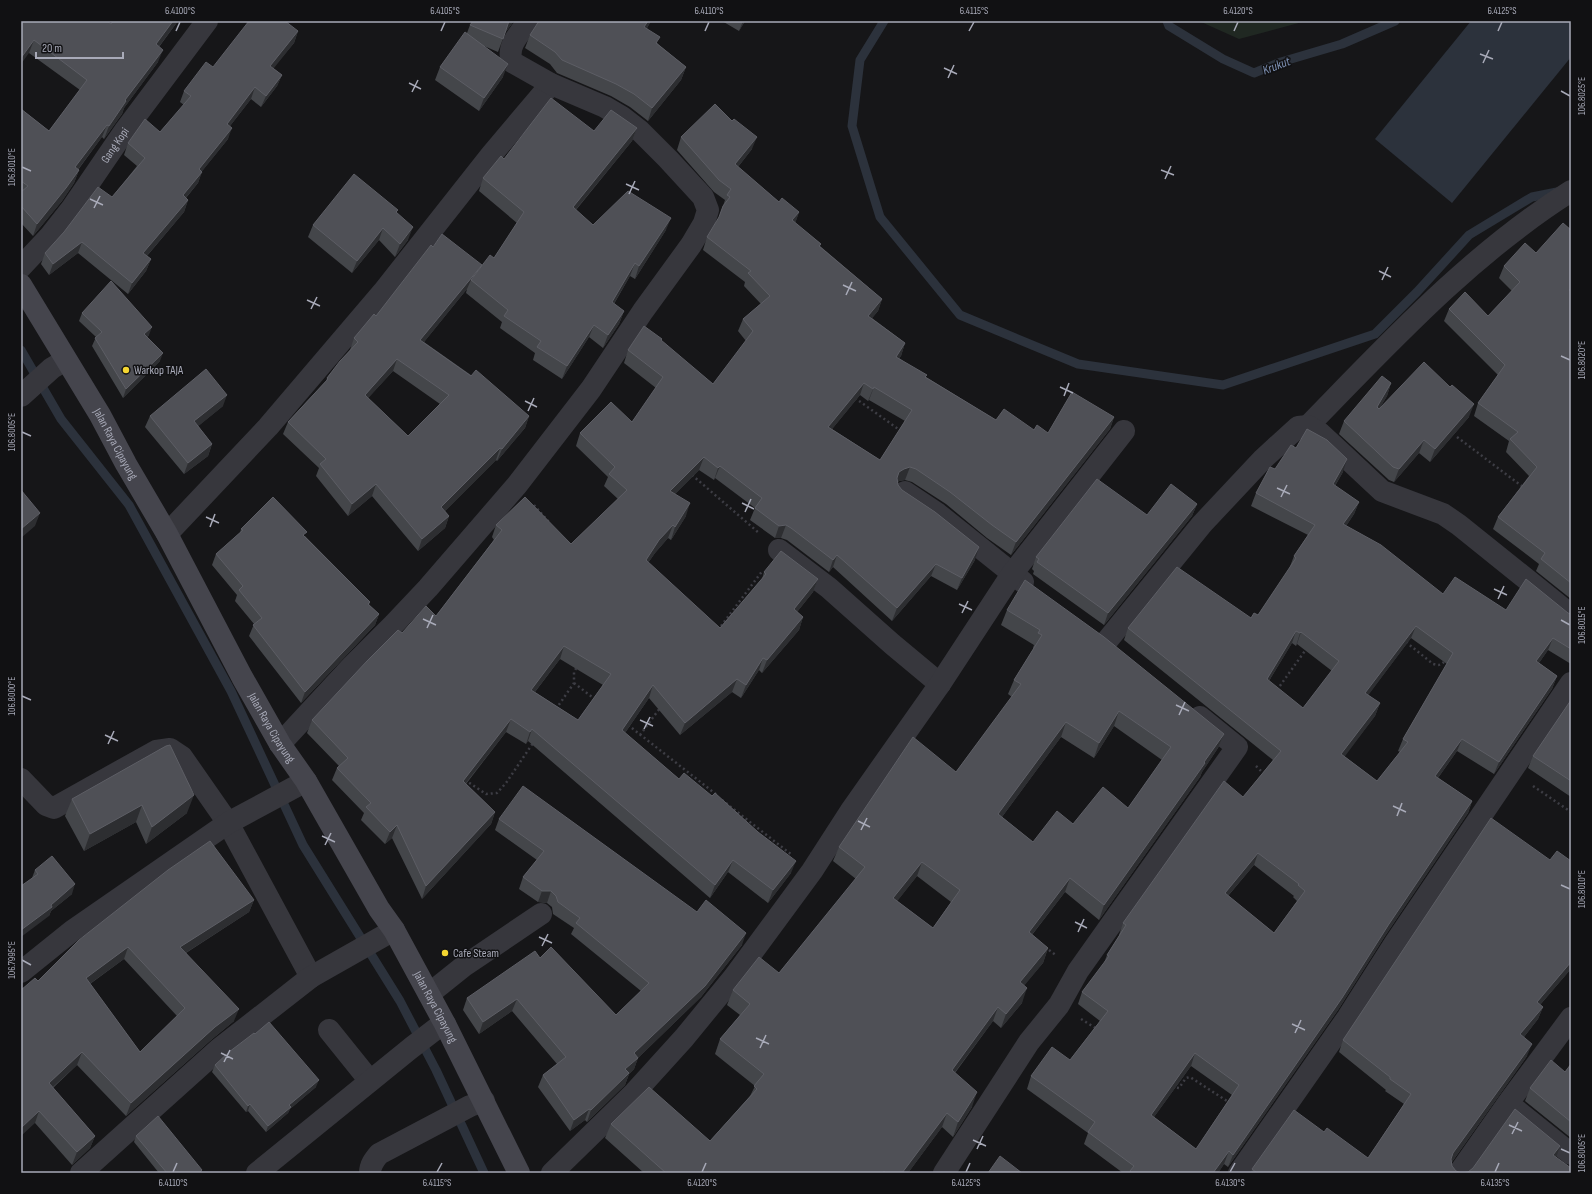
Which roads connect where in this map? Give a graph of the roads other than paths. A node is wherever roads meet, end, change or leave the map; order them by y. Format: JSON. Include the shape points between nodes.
{"nodes":[{"id":1,"x":207,"y":21,"type":"edge"},
{"id":2,"x":529,"y":21,"type":"edge"},
{"id":3,"x":551,"y":84,"type":"junction"},
{"id":4,"x":1571,"y":191,"type":"edge"},
{"id":5,"x":21,"y":267,"type":"edge"},
{"id":6,"x":21,"y":285,"type":"edge"},
{"id":7,"x":59,"y":364,"type":"junction"},
{"id":8,"x":21,"y":396,"type":"edge"},
{"id":9,"x":1308,"y":426,"type":"junction"},
{"id":10,"x":1124,"y":431,"type":"dead end"},
{"id":11,"x":905,"y":492,"type":"edge"},
{"id":12,"x":166,"y":534,"type":"junction"},
{"id":13,"x":779,"y":550,"type":"road end"},
{"id":14,"x":1012,"y":574,"type":"junction"},
{"id":15,"x":1037,"y":592,"type":"edge"},
{"id":16,"x":1571,"y":615,"type":"edge"},
{"id":17,"x":1087,"y":629,"type":"edge"},
{"id":18,"x":1106,"y":642,"type":"junction"},
{"id":19,"x":1124,"y":657,"type":"edge"},
{"id":20,"x":1571,"y":683,"type":"edge"},
{"id":21,"x":940,"y":684,"type":"junction"},
{"id":22,"x":1183,"y":704,"type":"edge"},
{"id":23,"x":280,"y":744,"type":"junction"},
{"id":24,"x":21,"y":779,"type":"edge"},
{"id":25,"x":304,"y":783,"type":"junction"},
{"id":26,"x":236,"y":819,"type":"junction"},
{"id":27,"x":541,"y":914,"type":"dead end"},
{"id":28,"x":393,"y":931,"type":"junction"},
{"id":29,"x":21,"y":972,"type":"edge"},
{"id":30,"x":311,"y":977,"type":"junction"},
{"id":31,"x":429,"y":994,"type":"junction"},
{"id":32,"x":1571,"y":1018,"type":"edge"},
{"id":33,"x":441,"y":1026,"type":"junction"},
{"id":34,"x":329,"y":1030,"type":"dead end"},
{"id":35,"x":370,"y":1081,"type":"junction"},
{"id":36,"x":477,"y":1103,"type":"junction"},
{"id":37,"x":1508,"y":1103,"type":"junction"},
{"id":38,"x":1571,"y":1154,"type":"edge"},
{"id":39,"x":368,"y":1171,"type":"edge"},
{"id":40,"x":81,"y":1173,"type":"edge"},
{"id":41,"x":258,"y":1173,"type":"edge"},
{"id":42,"x":519,"y":1173,"type":"edge"},
{"id":43,"x":552,"y":1173,"type":"edge"},
{"id":44,"x":944,"y":1173,"type":"edge"},
{"id":45,"x":1238,"y":1173,"type":"edge"},
{"id":46,"x":1459,"y":1173,"type":"edge"}],
"edges":[{"from":1,"to":5,"type":"street","name":"Gang Kopi","via":[[72,208]]},
{"from":2,"to":3,"type":"street","via":[[514,41],[510,57],[512,62],[522,69]]},
{"from":3,"to":12,"type":"street","via":[[491,155],[378,298],[268,427]]},
{"from":3,"to":23,"type":"street","via":[[605,107],[640,131],[703,197],[708,210],[704,223],[590,389],[517,485],[428,588]]},
{"from":4,"to":9,"type":"street","via":[[1545,207],[1485,253],[1438,295]]},
{"from":6,"to":7,"type":"main road","name":"Jalan Raya Cipayung"},
{"from":7,"to":8,"type":"street"},
{"from":7,"to":12,"type":"main road","name":"Jalan Raya Cipayung","via":[[100,415]]},
{"from":9,"to":16,"type":"street","via":[[1320,433],[1382,491],[1443,514]]},
{"from":9,"to":18,"type":"street","via":[[1298,427],[1290,434],[1202,524]]},
{"from":10,"to":14,"type":"street"},
{"from":11,"to":14,"type":"street","via":[[938,514]]},
{"from":12,"to":23,"type":"main road","name":"Jalan Raya Cipayung"},
{"from":13,"to":21,"type":"street","via":[[829,588]]},
{"from":14,"to":15,"type":"street"},
{"from":14,"to":21,"type":"street"},
{"from":17,"to":18,"type":"street"},
{"from":18,"to":19,"type":"street"},
{"from":20,"to":45,"type":"street","via":[[1348,1016]]},
{"from":21,"to":43,"type":"street","via":[[812,871],[734,977],[635,1092]]},
{"from":22,"to":44,"type":"street","via":[[1237,747],[1078,970],[1059,1005],[1029,1042]]},
{"from":23,"to":25,"type":"main road","name":"Jalan Raya Cipayung"},
{"from":24,"to":26,"type":"street","via":[[46,805],[54,808],[156,751],[170,749],[182,757]]},
{"from":25,"to":26,"type":"street"},
{"from":25,"to":28,"type":"main road","name":"Jalan Raya Cipayung"},
{"from":26,"to":29,"type":"street","via":[[72,932]]},
{"from":26,"to":30,"type":"street"},
{"from":27,"to":31,"type":"street","via":[[464,966]]},
{"from":28,"to":30,"type":"street"},
{"from":28,"to":31,"type":"main road","name":"Jalan Raya Cipayung"},
{"from":30,"to":40,"type":"street","via":[[219,1049]]},
{"from":31,"to":33,"type":"main road","name":"Jalan Raya Cipayung"},
{"from":32,"to":37,"type":"street"},
{"from":33,"to":35,"type":"street"},
{"from":33,"to":36,"type":"main road","name":"Jalan Raya Cipayung"},
{"from":34,"to":35,"type":"street"},
{"from":35,"to":41,"type":"street"},
{"from":36,"to":39,"type":"street","via":[[379,1154]]},
{"from":36,"to":42,"type":"main road","name":"Jalan Raya Cipayung"},
{"from":37,"to":38,"type":"street"},
{"from":37,"to":46,"type":"street"}]}
